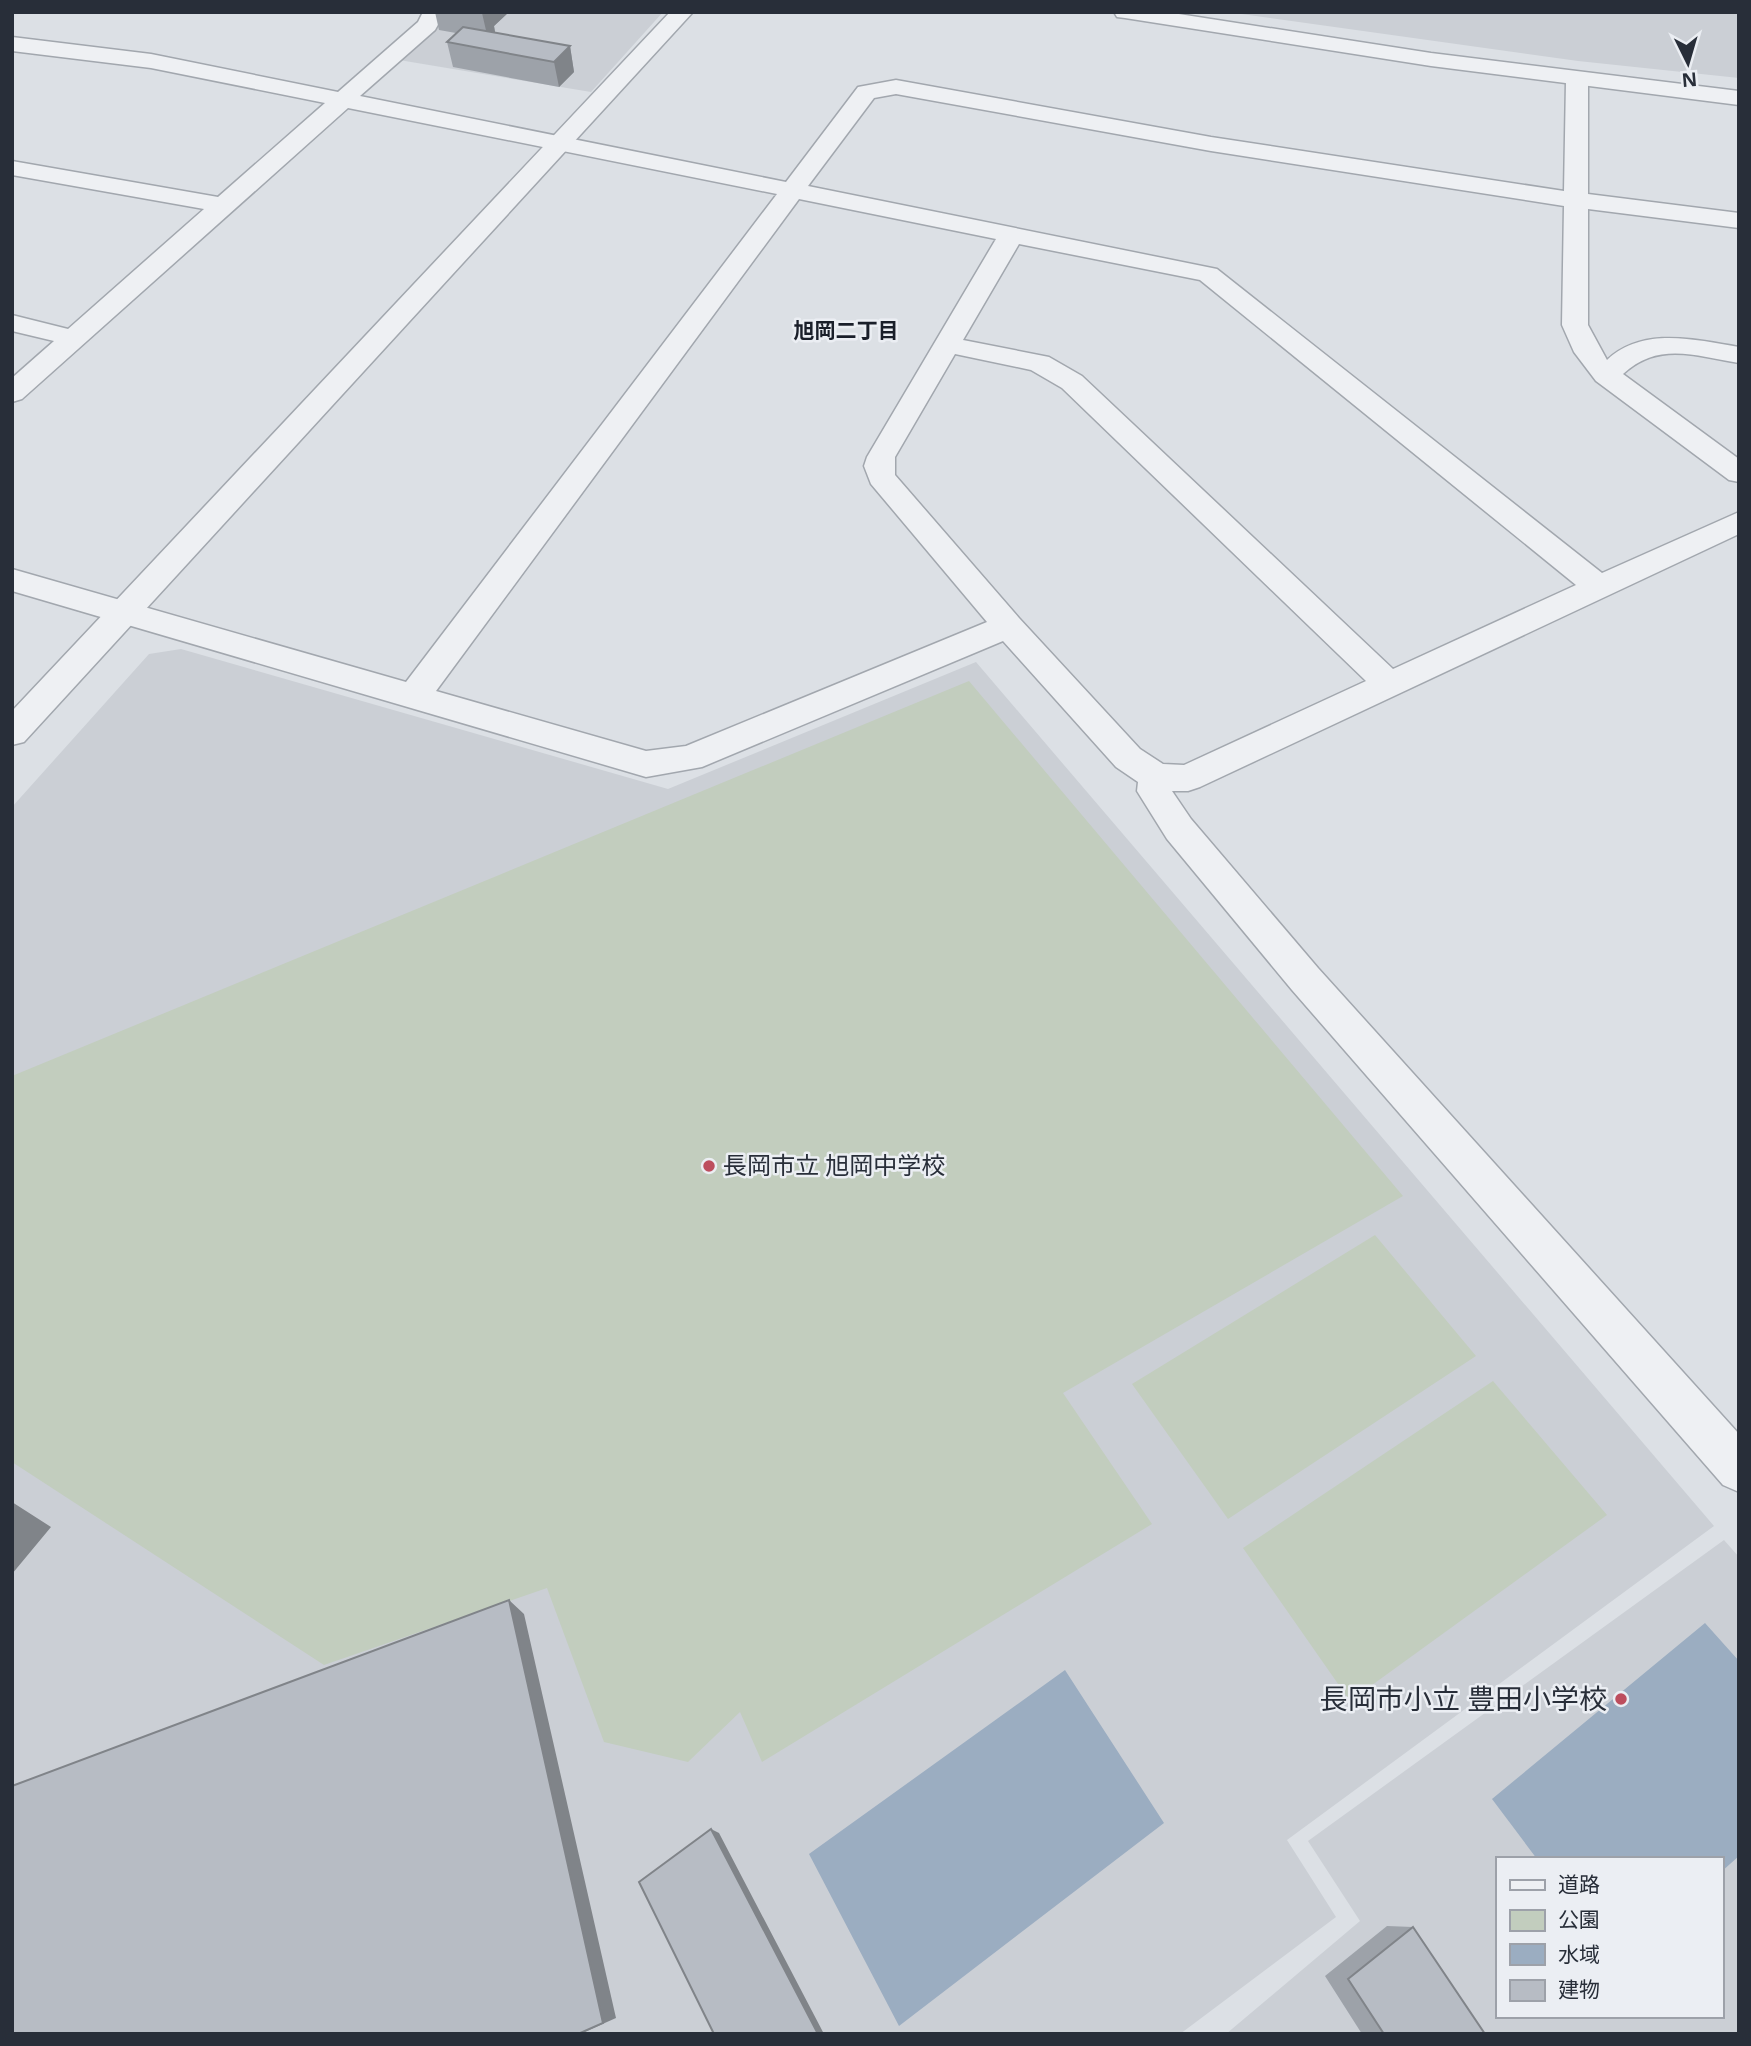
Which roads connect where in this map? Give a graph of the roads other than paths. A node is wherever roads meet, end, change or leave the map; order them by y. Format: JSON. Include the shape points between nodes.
{"nodes":[{"id":1,"x":434,"y":12,"type":"edge"},
{"id":2,"x":682,"y":12,"type":"edge"},
{"id":3,"x":1125,"y":12,"type":"edge"},
{"id":4,"x":12,"y":44,"type":"edge"},
{"id":5,"x":1577,"y":81,"type":"junction"},
{"id":6,"x":1739,"y":98,"type":"edge"},
{"id":7,"x":341,"y":100,"type":"junction"},
{"id":8,"x":560,"y":143,"type":"junction"},
{"id":9,"x":12,"y":168,"type":"edge"},
{"id":10,"x":792,"y":190,"type":"junction"},
{"id":11,"x":1577,"y":202,"type":"junction"},
{"id":12,"x":222,"y":205,"type":"junction"},
{"id":13,"x":1739,"y":221,"type":"edge"},
{"id":14,"x":1013,"y":234,"type":"junction"},
{"id":15,"x":12,"y":324,"type":"edge"},
{"id":16,"x":73,"y":338,"type":"junction"},
{"id":17,"x":947,"y":345,"type":"junction"},
{"id":18,"x":1739,"y":355,"type":"edge"},
{"id":19,"x":1606,"y":375,"type":"junction"},
{"id":20,"x":12,"y":393,"type":"edge"},
{"id":21,"x":1739,"y":473,"type":"edge"},
{"id":22,"x":1739,"y":522,"type":"edge"},
{"id":23,"x":12,"y":580,"type":"edge"},
{"id":24,"x":1598,"y":586,"type":"junction"},
{"id":25,"x":126,"y":612,"type":"junction"},
{"id":26,"x":1008,"y":626,"type":"junction"},
{"id":27,"x":1390,"y":685,"type":"junction"},
{"id":28,"x":414,"y":696,"type":"junction"},
{"id":29,"x":12,"y":733,"type":"edge"},
{"id":30,"x":1157,"y":775,"type":"junction"},
{"id":31,"x":1739,"y":1469,"type":"edge"}],
"edges":[{"from":1,"to":7,"type":"street","via":[[427,24]]},
{"from":2,"to":8,"type":"street"},
{"from":3,"to":5,"type":"street"},
{"from":4,"to":7,"type":"street","via":[[151,61]]},
{"from":5,"to":6,"type":"street"},
{"from":5,"to":11,"type":"street"},
{"from":7,"to":8,"type":"street"},
{"from":7,"to":12,"type":"street"},
{"from":8,"to":10,"type":"street"},
{"from":8,"to":25,"type":"street"},
{"from":9,"to":12,"type":"street"},
{"from":10,"to":11,"type":"street","via":[[861,97],[878,88],[896,87],[1262,153]]},
{"from":10,"to":14,"type":"street"},
{"from":10,"to":28,"type":"street"},
{"from":11,"to":13,"type":"street"},
{"from":11,"to":19,"type":"street","via":[[1575,325],[1591,360]]},
{"from":12,"to":16,"type":"street"},
{"from":14,"to":17,"type":"street"},
{"from":14,"to":24,"type":"street","via":[[1208,274]]},
{"from":15,"to":16,"type":"street"},
{"from":16,"to":20,"type":"street"},
{"from":17,"to":26,"type":"street","via":[[881,457],[881,477]]},
{"from":17,"to":27,"type":"street","via":[[1039,363],[1072,382]]},
{"from":18,"to":19,"type":"street","via":[[1648,347],[1632,352]]},
{"from":19,"to":21,"type":"street"},
{"from":22,"to":24,"type":"street"},
{"from":23,"to":25,"type":"street"},
{"from":24,"to":27,"type":"street"},
{"from":25,"to":28,"type":"street"},
{"from":25,"to":29,"type":"street"},
{"from":26,"to":28,"type":"street","via":[[690,758],[667,762],[646,764]]},
{"from":26,"to":30,"type":"street","via":[[1128,758],[1146,773]]},
{"from":27,"to":30,"type":"street","via":[[1188,778]]},
{"from":30,"to":31,"type":"street","via":[[1154,791],[1215,872]]}]}
